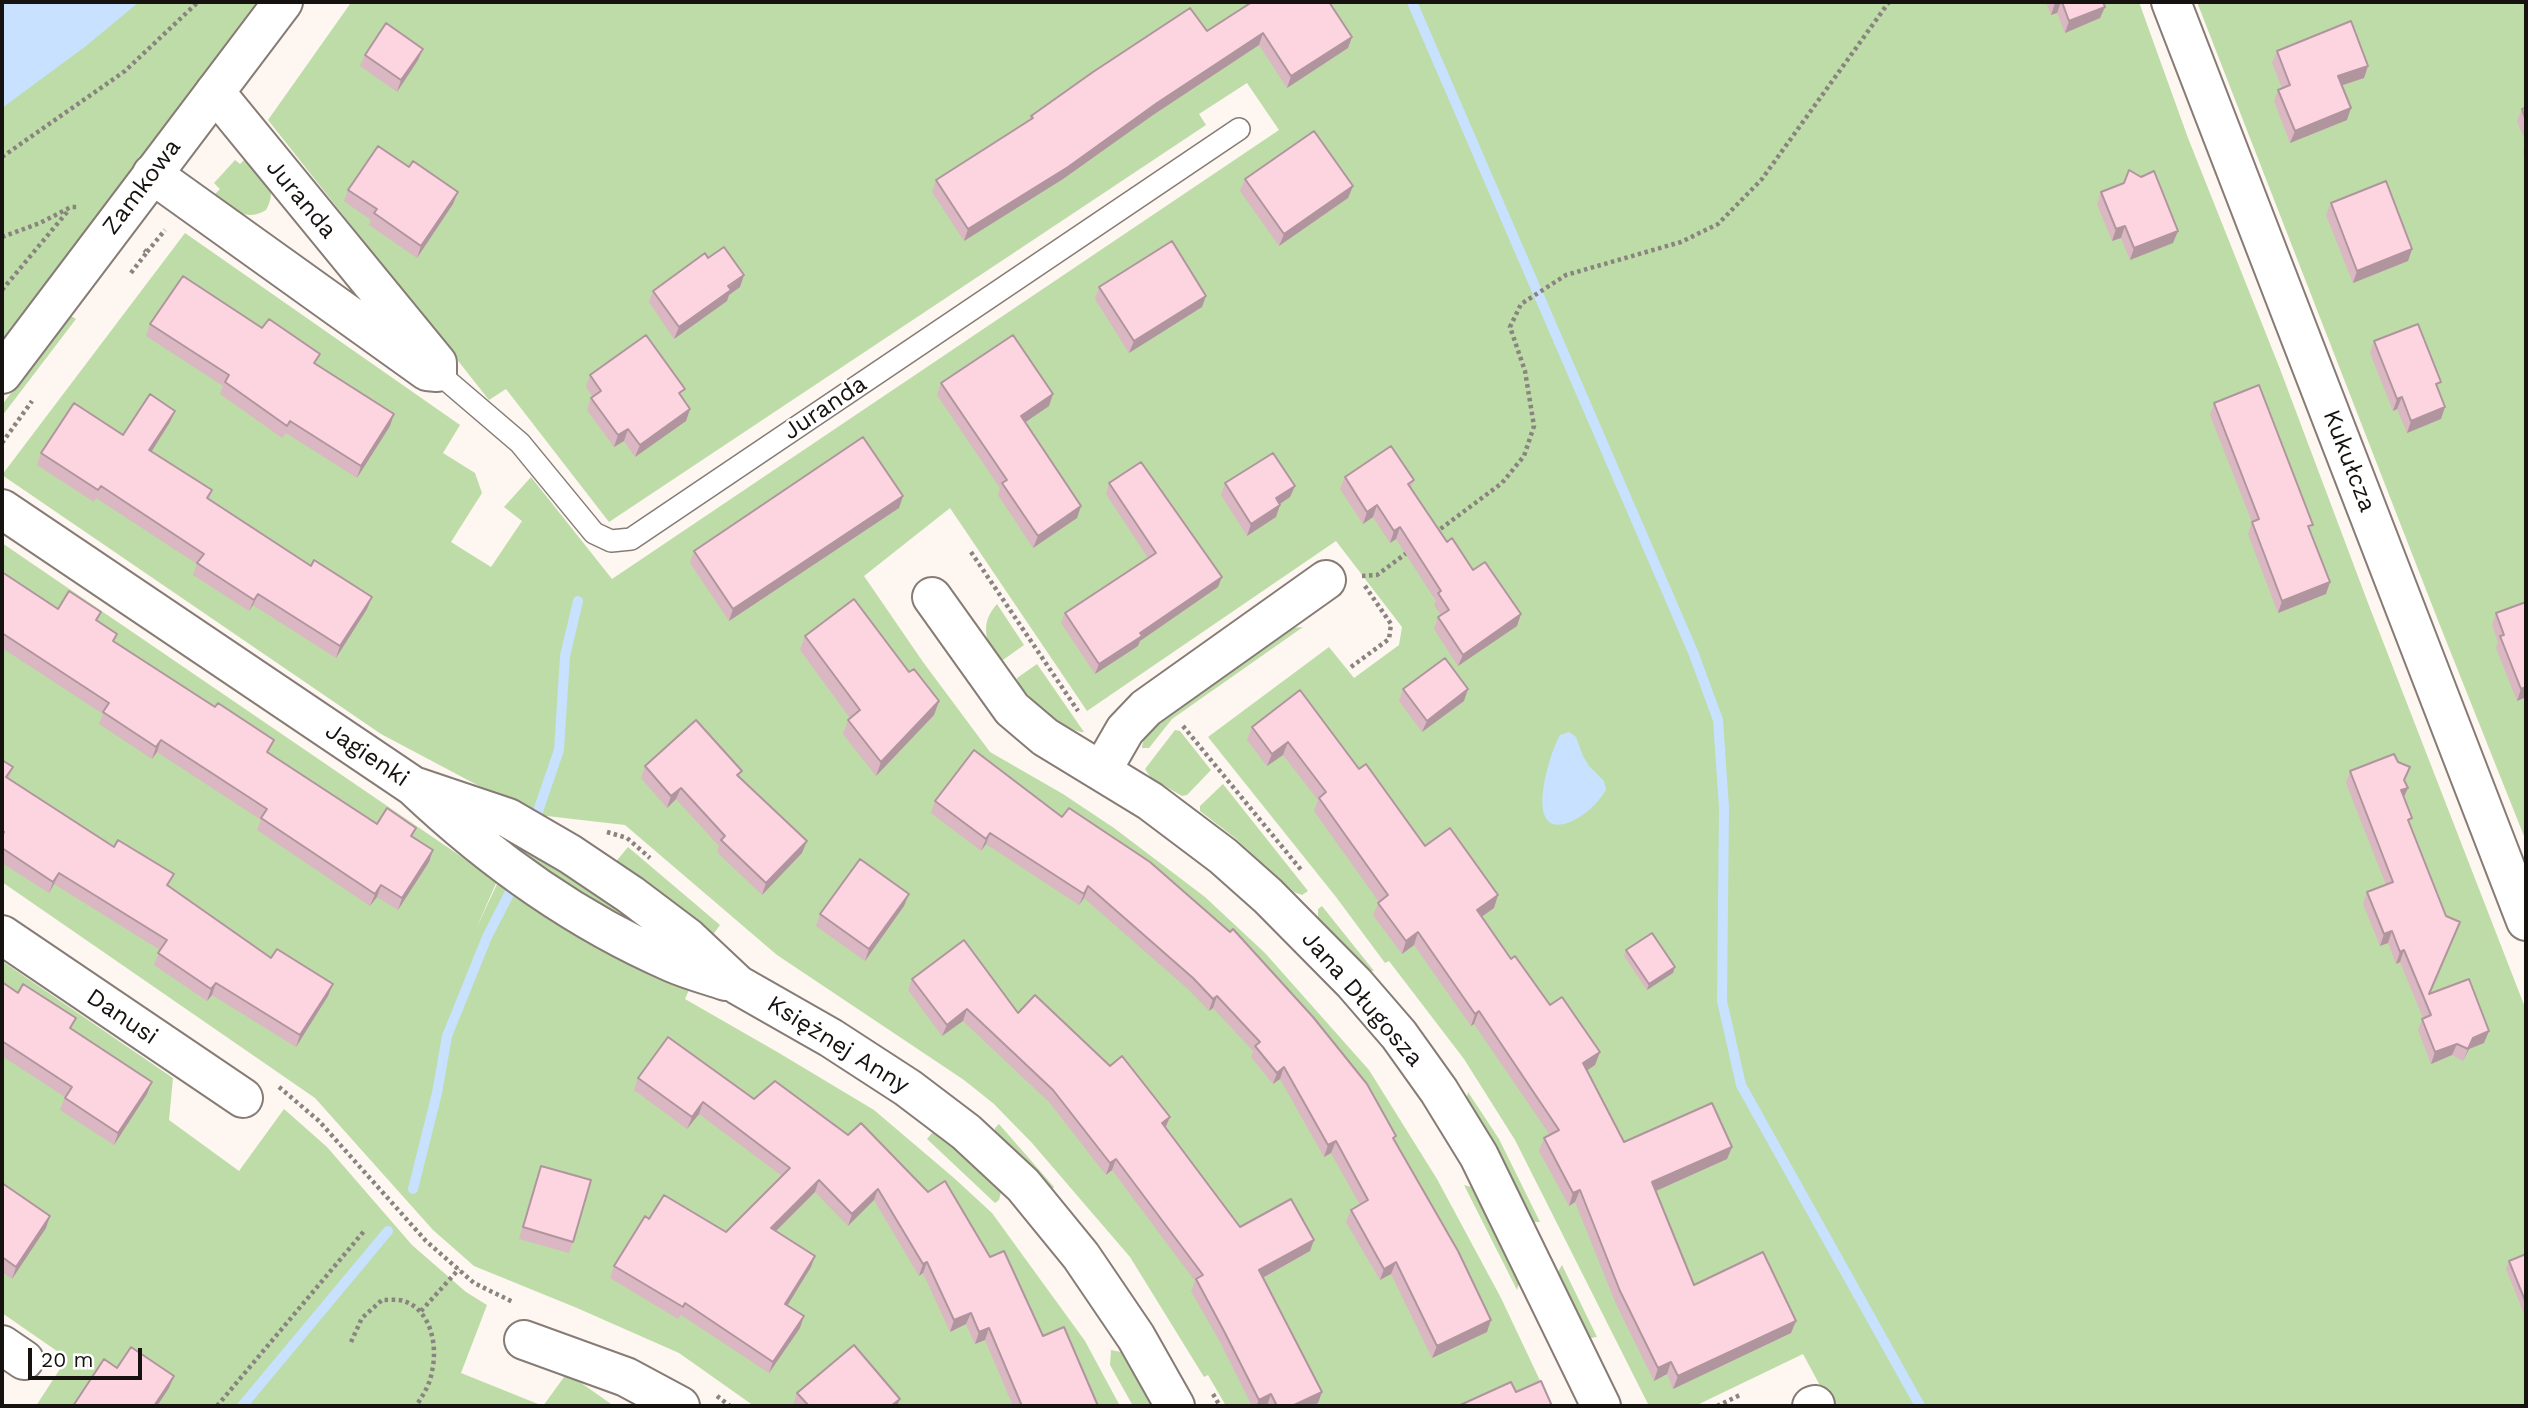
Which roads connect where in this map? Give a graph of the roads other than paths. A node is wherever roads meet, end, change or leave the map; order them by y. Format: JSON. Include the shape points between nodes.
{"nodes":[{"id":1,"x":283,"y":2,"type":"edge"},
{"id":2,"x":2171,"y":2,"type":"edge"},
{"id":3,"x":215,"y":92,"type":"junction"},
{"id":4,"x":1239,"y":130,"type":"dead end"},
{"id":5,"x":152,"y":174,"type":"junction"},
{"id":6,"x":437,"y":372,"type":"junction"},
{"id":7,"x":2,"y":374,"type":"edge"},
{"id":8,"x":2,"y":509,"type":"edge"},
{"id":9,"x":1342,"y":578,"type":"road end"},
{"id":10,"x":932,"y":597,"type":"dead end"},
{"id":11,"x":1102,"y":771,"type":"junction"},
{"id":12,"x":2526,"y":921,"type":"edge"},
{"id":13,"x":2,"y":935,"type":"edge"},
{"id":14,"x":738,"y":985,"type":"joint"},
{"id":15,"x":256,"y":1089,"type":"road end"},
{"id":16,"x":521,"y":1322,"type":"road end"},
{"id":17,"x":697,"y":1400,"type":"edge"},
{"id":18,"x":1175,"y":1406,"type":"edge"},
{"id":19,"x":1601,"y":1406,"type":"edge"}],
"edges":[{"from":1,"to":3,"type":"street","name":"Zamkowa"},
{"from":2,"to":12,"type":"street","name":"Kukułcza"},
{"from":3,"to":5,"type":"street","name":"Zamkowa"},
{"from":3,"to":6,"type":"street","name":"Juranda","via":[[437,363]]},
{"from":4,"to":6,"type":"lane","name":"Juranda","via":[[631,539],[611,541],[594,533],[520,443]]},
{"from":5,"to":6,"type":"street","name":"Juranda","via":[[427,371]]},
{"from":5,"to":7,"type":"street","name":"Zamkowa"},
{"from":8,"to":14,"type":"street","name":"Jagienki","via":[[413,786],[467,835],[548,895],[612,934],[673,963]]},
{"from":9,"to":11,"type":"street","via":[[1146,708],[1125,730]]},
{"from":10,"to":11,"type":"street","name":"Jana Długosza","via":[[1012,709],[1045,737]]},
{"from":11,"to":19,"type":"street","name":"Jana Długosza","via":[[1150,801],[1268,896],[1399,1035],[1479,1156]]},
{"from":13,"to":15,"type":"street","name":"Danusi"},
{"from":14,"to":18,"type":"street","name":"Księżnej Anny","via":[[908,1088],[966,1132],[1023,1185],[1081,1256],[1136,1337]]},
{"from":16,"to":17,"type":"street","via":[[626,1377]]}]}
